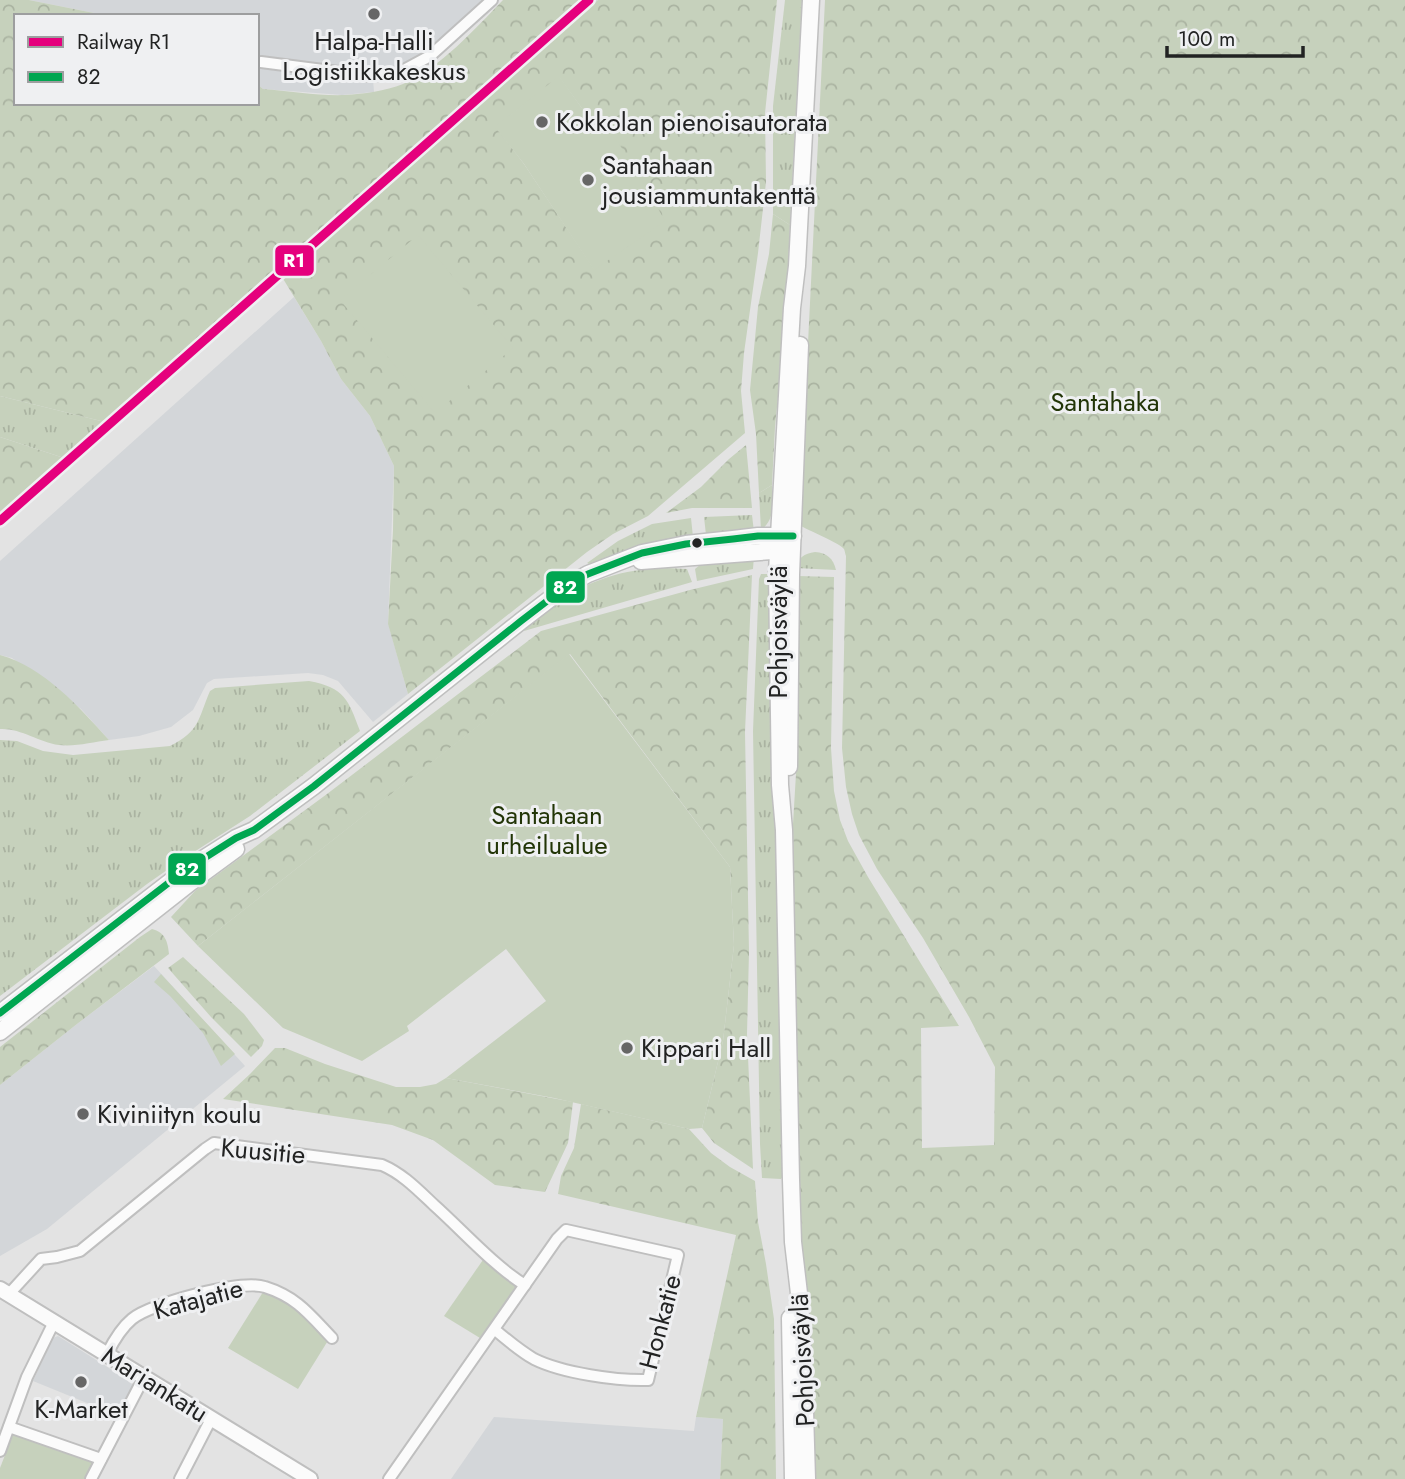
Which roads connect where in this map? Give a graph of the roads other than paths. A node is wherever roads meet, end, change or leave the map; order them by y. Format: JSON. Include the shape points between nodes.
{"nodes":[{"id":1,"x":492,"y":0,"type":"edge"},
{"id":2,"x":811,"y":0,"type":"edge"},
{"id":3,"x":261,"y":62,"type":"dead end"},
{"id":4,"x":786,"y":543,"type":"junction"},
{"id":5,"x":254,"y":830,"type":"junction"},
{"id":6,"x":0,"y":1013,"type":"edge"},
{"id":7,"x":0,"y":1032,"type":"edge"},
{"id":8,"x":793,"y":1242,"type":"junction"},
{"id":9,"x":526,"y":1285,"type":"junction"},
{"id":10,"x":5,"y":1292,"type":"edge"},
{"id":11,"x":54,"y":1322,"type":"junction"},
{"id":12,"x":494,"y":1329,"type":"junction"},
{"id":13,"x":332,"y":1338,"type":"dead end"},
{"id":14,"x":107,"y":1354,"type":"junction"},
{"id":15,"x":144,"y":1377,"type":"junction"},
{"id":16,"x":211,"y":1419,"type":"junction"},
{"id":17,"x":9,"y":1427,"type":"junction"},
{"id":18,"x":0,"y":1451,"type":"edge"},
{"id":19,"x":101,"y":1459,"type":"junction"},
{"id":20,"x":91,"y":1479,"type":"edge"},
{"id":21,"x":180,"y":1479,"type":"edge"},
{"id":22,"x":310,"y":1479,"type":"edge"},
{"id":23,"x":389,"y":1479,"type":"edge"},
{"id":24,"x":793,"y":1479,"type":"edge"},
{"id":25,"x":807,"y":1479,"type":"edge"}],
"edges":[{"from":1,"to":3,"type":"street","via":[[430,55],[391,74],[370,76]]},
{"from":2,"to":4,"type":"main road","name":"Pohjoisväylä","via":[[797,266],[801,309]]},
{"from":4,"to":5,"type":"main road","via":[[746,537],[686,544],[642,553],[588,574]]},
{"from":4,"to":8,"type":"main road","name":"Pohjoisväylä","via":[[790,745],[784,830]]},
{"from":5,"to":6,"type":"main road","via":[[184,871]]},
{"from":5,"to":7,"type":"main road","via":[[243,844]]},
{"from":8,"to":24,"type":"main road","name":"Pohjoisväylä"},
{"from":8,"to":25,"type":"main road","name":"Pohjoisväylä","via":[[804,1364]]},
{"from":9,"to":10,"type":"street","name":"Kuusitie","via":[[392,1169],[215,1143],[80,1251],[41,1259]]},
{"from":9,"to":12,"type":"street","name":"Honkatie"},
{"from":9,"to":12,"type":"street","name":"Honkatie","via":[[566,1230],[678,1255],[648,1380],[581,1373],[544,1363]]},
{"from":10,"to":11,"type":"street","name":"Mariankatu"},
{"from":11,"to":14,"type":"street","name":"Mariankatu"},
{"from":11,"to":17,"type":"street"},
{"from":12,"to":23,"type":"street","name":"Honkatie"},
{"from":13,"to":14,"type":"street","name":"Katajatie","via":[[291,1297],[257,1284],[242,1285],[145,1312],[132,1319]]},
{"from":14,"to":15,"type":"street","name":"Mariankatu"},
{"from":15,"to":16,"type":"street","name":"Mariankatu"},
{"from":15,"to":19,"type":"street"},
{"from":16,"to":21,"type":"street"},
{"from":16,"to":22,"type":"street","name":"Mariankatu"},
{"from":17,"to":18,"type":"street"},
{"from":17,"to":19,"type":"street"},
{"from":19,"to":20,"type":"street"}]}
